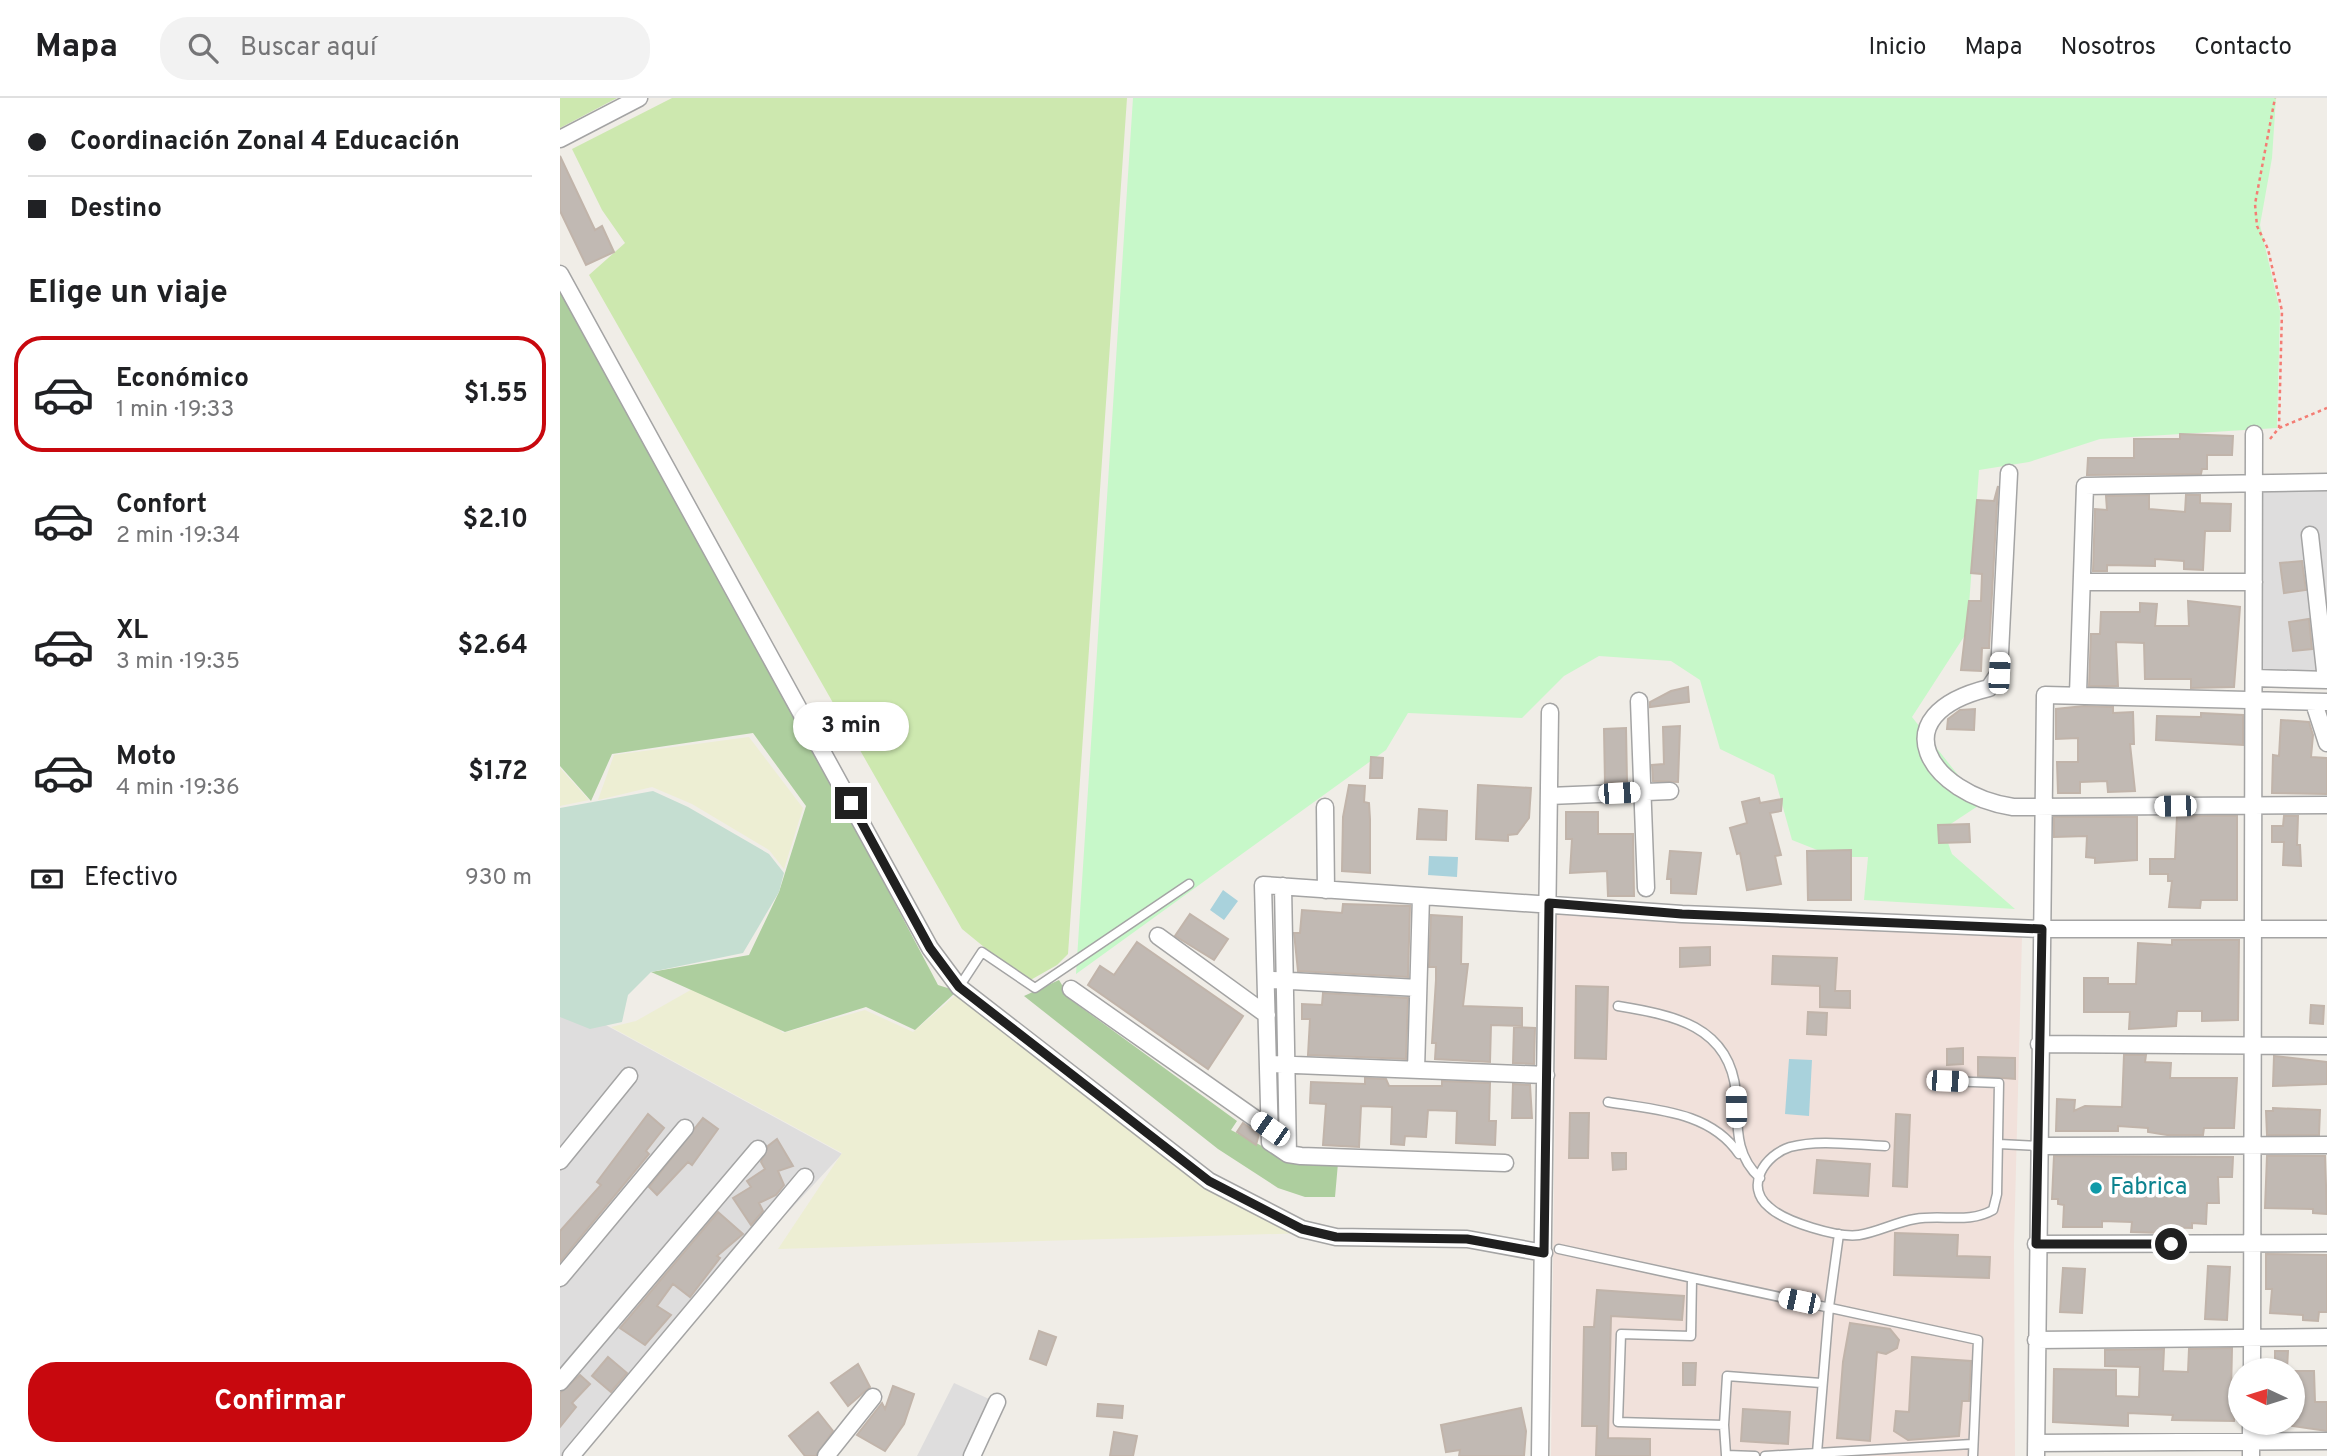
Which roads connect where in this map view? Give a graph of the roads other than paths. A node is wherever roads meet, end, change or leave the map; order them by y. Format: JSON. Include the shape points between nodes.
{"nodes":[{"id":1,"x":639,"y":98,"type":"edge"},
{"id":2,"x":560,"y":139,"type":"edge"},
{"id":3,"x":560,"y":274,"type":"edge"},
{"id":4,"x":2260,"y":439,"type":"road end"},
{"id":5,"x":2009,"y":473,"type":"dead end"},
{"id":6,"x":2327,"y":482,"type":"edge"},
{"id":7,"x":2255,"y":484,"type":"junction"},
{"id":8,"x":2310,"y":535,"type":"dead end"},
{"id":9,"x":2082,"y":582,"type":"junction"},
{"id":10,"x":2254,"y":582,"type":"junction"},
{"id":11,"x":2254,"y":678,"type":"junction"},
{"id":12,"x":2327,"y":680,"type":"edge"},
{"id":13,"x":2078,"y":694,"type":"junction"},
{"id":14,"x":1639,"y":701,"type":"dead end"},
{"id":15,"x":2254,"y":702,"type":"junction"},
{"id":16,"x":2320,"y":702,"type":"edge"},
{"id":17,"x":1550,"y":712,"type":"dead end"},
{"id":18,"x":2327,"y":743,"type":"edge"},
{"id":19,"x":1670,"y":791,"type":"dead end"},
{"id":20,"x":1643,"y":792,"type":"junction"},
{"id":21,"x":1549,"y":796,"type":"junction"},
{"id":22,"x":2254,"y":804,"type":"junction"},
{"id":23,"x":2327,"y":805,"type":"edge"},
{"id":24,"x":1325,"y":807,"type":"dead end"},
{"id":25,"x":2043,"y":808,"type":"junction"},
{"id":26,"x":1189,"y":884,"type":"dead end"},
{"id":27,"x":1283,"y":886,"type":"junction"},
{"id":28,"x":1646,"y":888,"type":"dead end"},
{"id":29,"x":1326,"y":890,"type":"junction"},
{"id":30,"x":1421,"y":896,"type":"junction"},
{"id":31,"x":1549,"y":903,"type":"junction"},
{"id":32,"x":2253,"y":927,"type":"junction"},
{"id":33,"x":2042,"y":929,"type":"junction"},
{"id":34,"x":2327,"y":929,"type":"edge"},
{"id":35,"x":1158,"y":936,"type":"dead end"},
{"id":36,"x":1266,"y":979,"type":"junction"},
{"id":37,"x":1284,"y":981,"type":"junction"},
{"id":38,"x":961,"y":984,"type":"junction"},
{"id":39,"x":1418,"y":988,"type":"junction"},
{"id":40,"x":1071,"y":989,"type":"dead end"},
{"id":41,"x":1618,"y":1006,"type":"dead end"},
{"id":42,"x":1267,"y":1014,"type":"junction"},
{"id":43,"x":2039,"y":1044,"type":"junction"},
{"id":44,"x":2252,"y":1044,"type":"junction"},
{"id":45,"x":2327,"y":1046,"type":"edge"},
{"id":46,"x":1268,"y":1065,"type":"junction"},
{"id":47,"x":1286,"y":1066,"type":"junction"},
{"id":48,"x":1416,"y":1070,"type":"junction"},
{"id":49,"x":1546,"y":1074,"type":"junction"},
{"id":50,"x":629,"y":1076,"type":"dead end"},
{"id":51,"x":1947,"y":1081,"type":"dead end"},
{"id":52,"x":1608,"y":1102,"type":"dead end"},
{"id":53,"x":685,"y":1128,"type":"dead end"},
{"id":54,"x":1270,"y":1129,"type":"junction"},
{"id":55,"x":2252,"y":1143,"type":"junction"},
{"id":56,"x":1999,"y":1144,"type":"junction"},
{"id":57,"x":2327,"y":1145,"type":"edge"},
{"id":58,"x":1885,"y":1146,"type":"dead end"},
{"id":59,"x":2038,"y":1146,"type":"junction"},
{"id":60,"x":758,"y":1149,"type":"dead end"},
{"id":61,"x":1288,"y":1154,"type":"junction"},
{"id":62,"x":560,"y":1161,"type":"edge"},
{"id":63,"x":1505,"y":1163,"type":"dead end"},
{"id":64,"x":1746,"y":1166,"type":"junction"},
{"id":65,"x":805,"y":1177,"type":"dead end"},
{"id":66,"x":1759,"y":1178,"type":"junction"},
{"id":67,"x":1839,"y":1234,"type":"junction"},
{"id":68,"x":2327,"y":1243,"type":"edge"},
{"id":69,"x":2036,"y":1244,"type":"junction"},
{"id":70,"x":2252,"y":1244,"type":"junction"},
{"id":71,"x":1549,"y":1249,"type":"junction"},
{"id":72,"x":560,"y":1278,"type":"edge"},
{"id":73,"x":1692,"y":1278,"type":"junction"},
{"id":74,"x":1829,"y":1307,"type":"junction"},
{"id":75,"x":2252,"y":1337,"type":"junction"},
{"id":76,"x":2327,"y":1338,"type":"edge"},
{"id":77,"x":2036,"y":1340,"type":"junction"},
{"id":78,"x":2252,"y":1358,"type":"edge"},
{"id":79,"x":560,"y":1382,"type":"edge"},
{"id":80,"x":1821,"y":1382,"type":"junction"},
{"id":81,"x":873,"y":1397,"type":"dead end"},
{"id":82,"x":997,"y":1402,"type":"dead end"},
{"id":83,"x":1724,"y":1424,"type":"junction"},
{"id":84,"x":2327,"y":1441,"type":"edge"},
{"id":85,"x":1972,"y":1444,"type":"junction"},
{"id":86,"x":2036,"y":1449,"type":"edge"},
{"id":87,"x":2251,"y":1449,"type":"edge"},
{"id":88,"x":1817,"y":1453,"type":"junction"},
{"id":89,"x":572,"y":1456,"type":"edge"},
{"id":90,"x":826,"y":1456,"type":"edge"},
{"id":91,"x":972,"y":1456,"type":"edge"},
{"id":92,"x":1540,"y":1456,"type":"edge"},
{"id":93,"x":1755,"y":1456,"type":"edge"},
{"id":94,"x":1765,"y":1456,"type":"edge"},
{"id":95,"x":1973,"y":1456,"type":"edge"}],
"edges":[{"from":1,"to":2,"type":"street"},
{"from":3,"to":38,"type":"street","via":[[930,948]]},
{"from":4,"to":7,"type":"street"},
{"from":5,"to":25,"type":"street","via":[[1999,673],[1989,688],[1955,698],[1934,714],[1926,743],[1940,772],[1964,792],[1990,803]]},
{"from":6,"to":7,"type":"street"},
{"from":7,"to":9,"type":"street","via":[[2085,486]]},
{"from":7,"to":10,"type":"street"},
{"from":8,"to":12,"type":"street"},
{"from":9,"to":10,"type":"street"},
{"from":9,"to":13,"type":"street"},
{"from":10,"to":11,"type":"street"},
{"from":11,"to":12,"type":"street"},
{"from":11,"to":15,"type":"street"},
{"from":13,"to":15,"type":"street"},
{"from":13,"to":25,"type":"street","via":[[2045,695]]},
{"from":14,"to":20,"type":"street"},
{"from":15,"to":16,"type":"street"},
{"from":15,"to":22,"type":"street"},
{"from":16,"to":18,"type":"street"},
{"from":17,"to":21,"type":"street"},
{"from":19,"to":20,"type":"street"},
{"from":20,"to":21,"type":"street"},
{"from":20,"to":28,"type":"street"},
{"from":21,"to":31,"type":"street"},
{"from":22,"to":23,"type":"street"},
{"from":22,"to":25,"type":"street"},
{"from":22,"to":32,"type":"street"},
{"from":24,"to":29,"type":"street"},
{"from":25,"to":33,"type":"street"},
{"from":26,"to":38,"type":"lane","via":[[1035,988],[982,952]]},
{"from":27,"to":29,"type":"street"},
{"from":27,"to":36,"type":"street","via":[[1263,885]]},
{"from":27,"to":37,"type":"street"},
{"from":29,"to":30,"type":"street"},
{"from":30,"to":31,"type":"street"},
{"from":30,"to":39,"type":"street"},
{"from":31,"to":33,"type":"street","via":[[1682,914]]},
{"from":31,"to":49,"type":"street"},
{"from":32,"to":33,"type":"street"},
{"from":32,"to":34,"type":"street"},
{"from":32,"to":44,"type":"street"},
{"from":33,"to":43,"type":"street"},
{"from":35,"to":42,"type":"street"},
{"from":36,"to":37,"type":"street"},
{"from":36,"to":42,"type":"street"},
{"from":37,"to":39,"type":"street"},
{"from":37,"to":47,"type":"street"},
{"from":38,"to":71,"type":"street","via":[[1209,1181],[1302,1229],[1336,1237],[1467,1239]]},
{"from":39,"to":48,"type":"street"},
{"from":40,"to":54,"type":"street"},
{"from":41,"to":64,"type":"lane","via":[[1678,1017],[1713,1042],[1727,1062],[1735,1090],[1736,1124]]},
{"from":42,"to":46,"type":"street"},
{"from":43,"to":44,"type":"street"},
{"from":43,"to":59,"type":"street"},
{"from":44,"to":45,"type":"street"},
{"from":44,"to":55,"type":"street"},
{"from":46,"to":47,"type":"street"},
{"from":46,"to":54,"type":"street"},
{"from":47,"to":48,"type":"street"},
{"from":47,"to":61,"type":"street"},
{"from":48,"to":49,"type":"street"},
{"from":49,"to":71,"type":"street"},
{"from":50,"to":62,"type":"street"},
{"from":51,"to":56,"type":"lane","via":[[1999,1083]]},
{"from":52,"to":64,"type":"lane","via":[[1697,1119],[1732,1144]]},
{"from":53,"to":72,"type":"street"},
{"from":54,"to":61,"type":"street","via":[[1270,1142]]},
{"from":55,"to":57,"type":"street"},
{"from":55,"to":59,"type":"street"},
{"from":55,"to":70,"type":"street"},
{"from":56,"to":59,"type":"lane"},
{"from":56,"to":67,"type":"lane","via":[[1993,1210],[1978,1219],[1918,1218],[1860,1235]]},
{"from":58,"to":66,"type":"lane","via":[[1811,1143],[1788,1148],[1768,1158]]},
{"from":59,"to":69,"type":"street"},
{"from":60,"to":79,"type":"street"},
{"from":61,"to":63,"type":"street"},
{"from":64,"to":66,"type":"lane"},
{"from":65,"to":89,"type":"street"},
{"from":66,"to":67,"type":"lane","via":[[1759,1194],[1768,1207],[1786,1218]]},
{"from":67,"to":74,"type":"lane"},
{"from":68,"to":70,"type":"street"},
{"from":69,"to":70,"type":"street"},
{"from":69,"to":77,"type":"street"},
{"from":70,"to":75,"type":"street"},
{"from":71,"to":73,"type":"lane"},
{"from":71,"to":92,"type":"street"},
{"from":73,"to":74,"type":"lane"},
{"from":73,"to":83,"type":"lane","via":[[1691,1336],[1620,1334],[1618,1422]]},
{"from":74,"to":80,"type":"lane"},
{"from":74,"to":85,"type":"lane","via":[[1978,1340]]},
{"from":75,"to":76,"type":"street"},
{"from":75,"to":77,"type":"street"},
{"from":75,"to":78,"type":"street"},
{"from":77,"to":86,"type":"street"},
{"from":80,"to":83,"type":"lane","via":[[1727,1376]]},
{"from":80,"to":88,"type":"lane"},
{"from":81,"to":90,"type":"street"},
{"from":82,"to":91,"type":"street"},
{"from":83,"to":93,"type":"lane","via":[[1726,1455]]},
{"from":84,"to":87,"type":"street"},
{"from":85,"to":88,"type":"lane"},
{"from":85,"to":95,"type":"lane"},
{"from":86,"to":87,"type":"street"},
{"from":88,"to":94,"type":"lane"}]}
